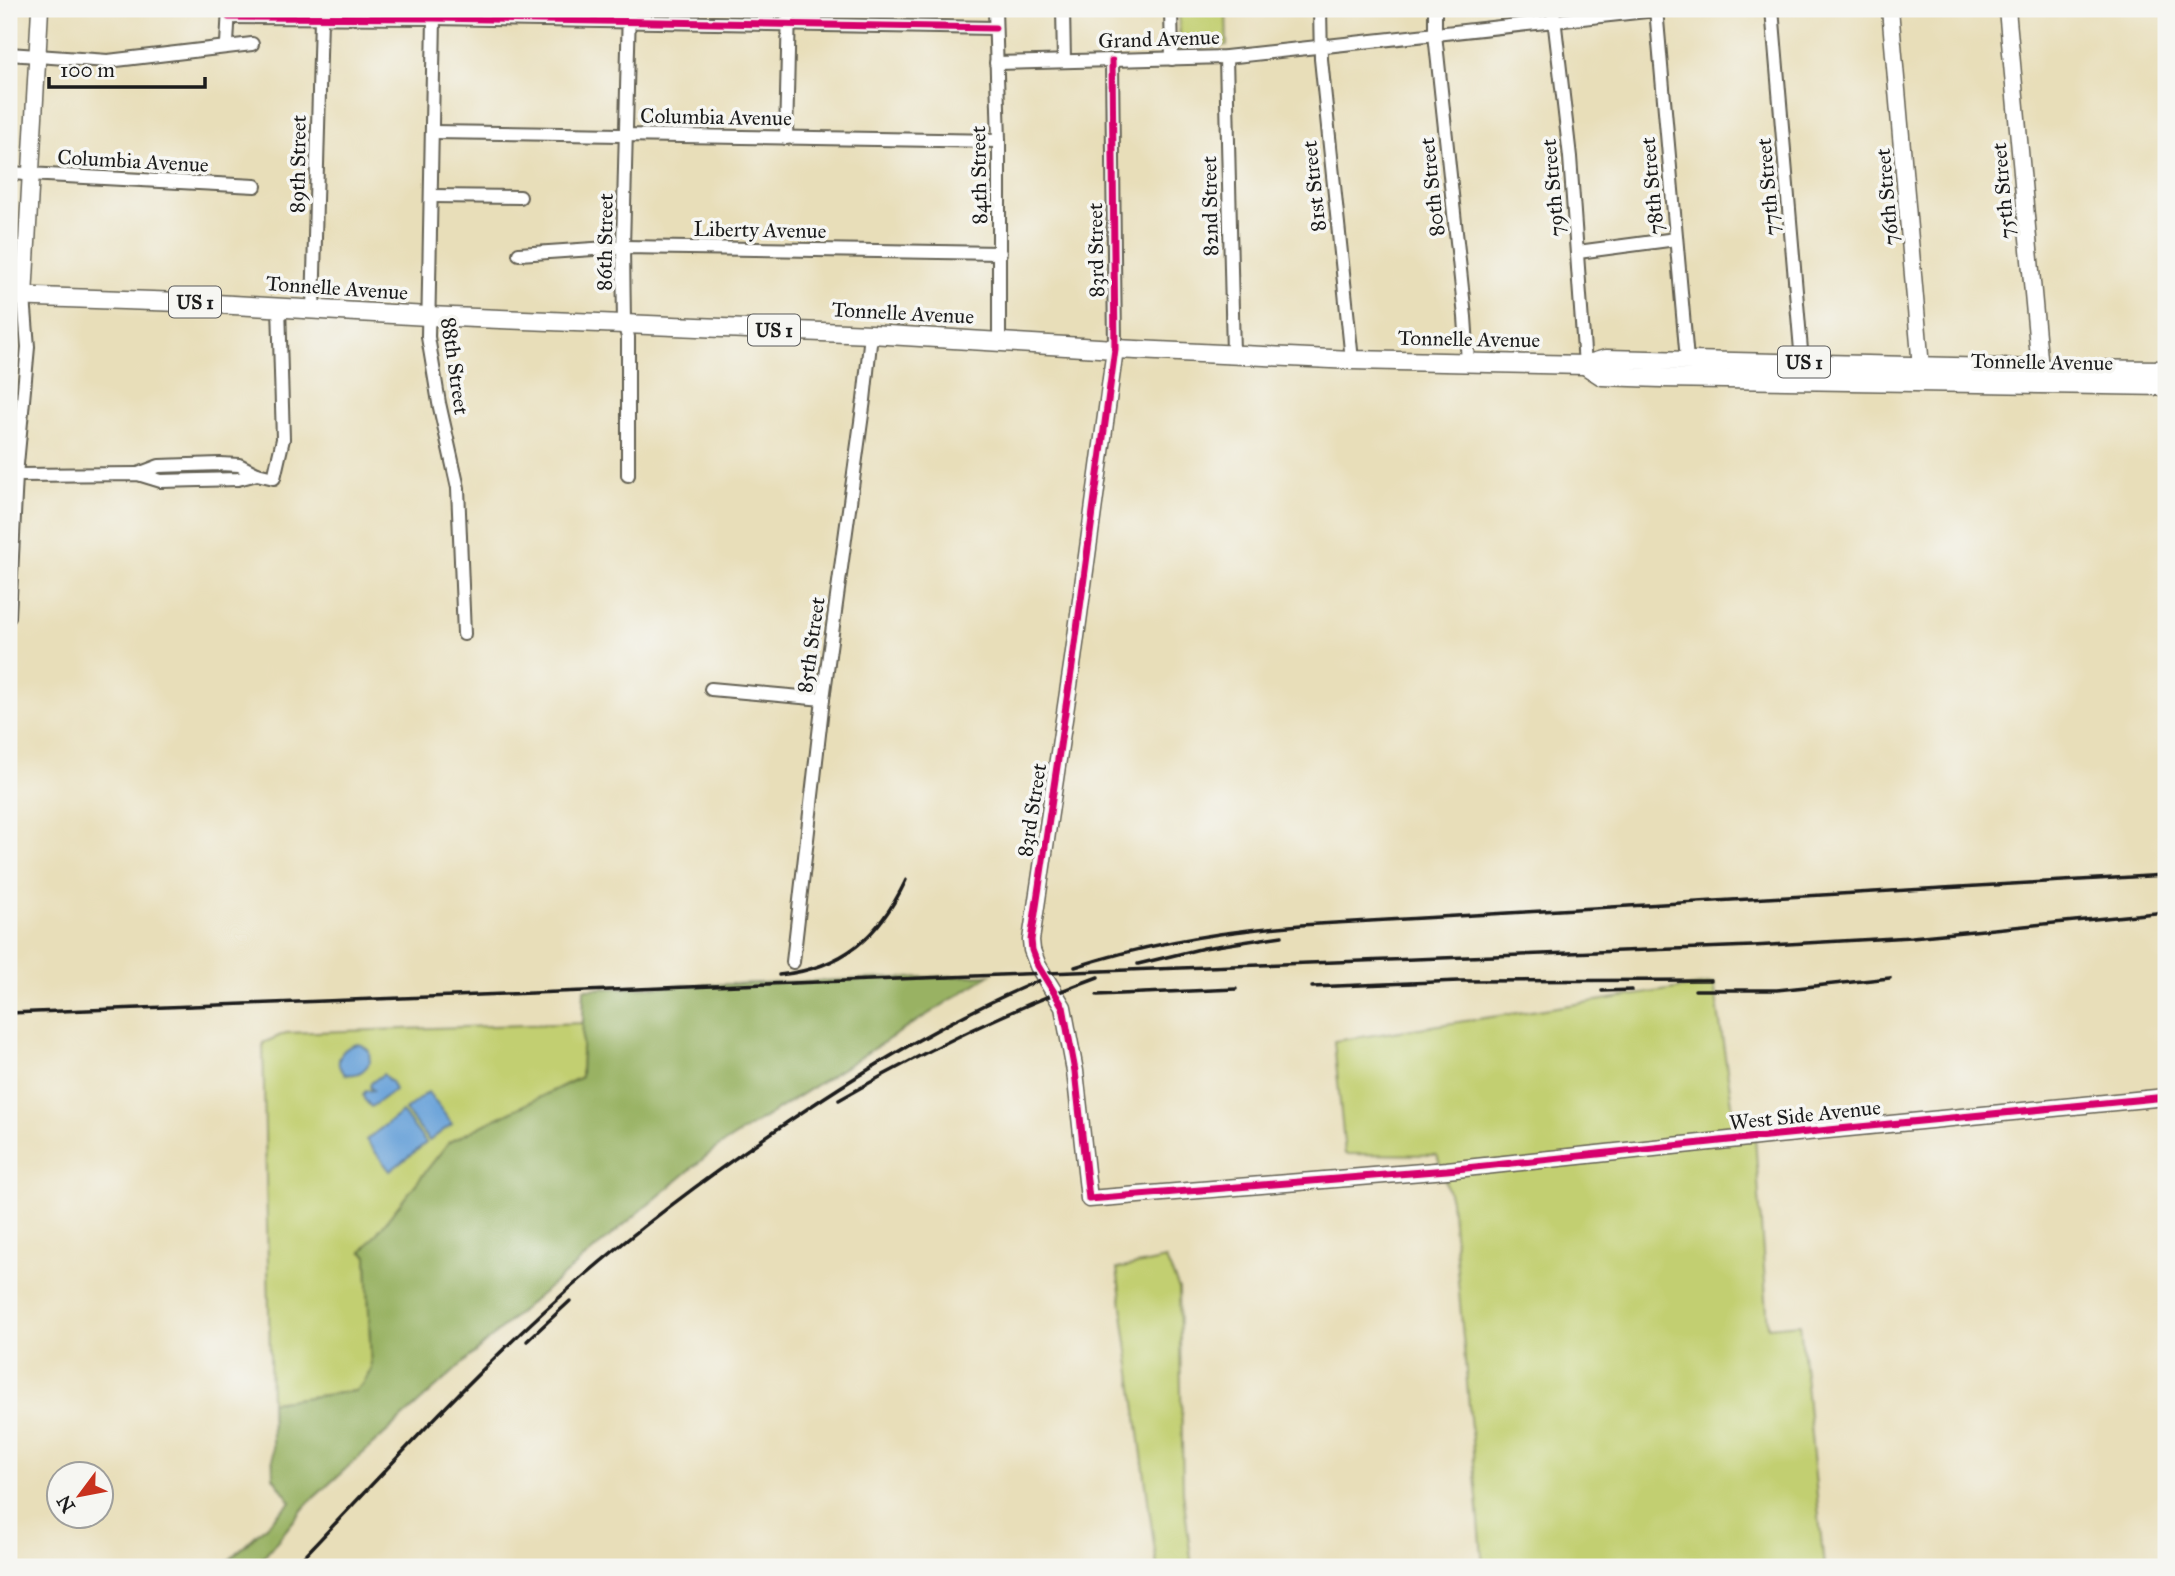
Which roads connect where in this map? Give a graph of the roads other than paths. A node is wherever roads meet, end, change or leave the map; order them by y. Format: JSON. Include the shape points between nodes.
{"nodes":[{"id":1,"x":40,"y":9,"type":"edge"},
{"id":2,"x":789,"y":9,"type":"edge"},
{"id":3,"x":995,"y":9,"type":"edge"},
{"id":4,"x":1063,"y":9,"type":"edge"},
{"id":5,"x":1171,"y":9,"type":"edge"},
{"id":6,"x":1320,"y":9,"type":"edge"},
{"id":7,"x":1435,"y":9,"type":"edge"},
{"id":8,"x":1656,"y":9,"type":"edge"},
{"id":9,"x":1772,"y":9,"type":"edge"},
{"id":10,"x":1890,"y":9,"type":"edge"},
{"id":11,"x":2007,"y":9,"type":"edge"},
{"id":12,"x":229,"y":13,"type":"edge"},
{"id":13,"x":463,"y":14,"type":"edge"},
{"id":14,"x":629,"y":15,"type":"edge"},
{"id":15,"x":1553,"y":15,"type":"edge"},
{"id":16,"x":434,"y":18,"type":"junction"},
{"id":17,"x":321,"y":19,"type":"junction"},
{"id":18,"x":788,"y":25,"type":"junction"},
{"id":19,"x":995,"y":28,"type":"junction"},
{"id":20,"x":1435,"y":34,"type":"junction"},
{"id":21,"x":252,"y":44,"type":"dead end"},
{"id":22,"x":225,"y":46,"type":"junction"},
{"id":23,"x":1321,"y":47,"type":"junction"},
{"id":24,"x":9,"y":54,"type":"edge"},
{"id":25,"x":37,"y":57,"type":"junction"},
{"id":26,"x":1226,"y":57,"type":"junction"},
{"id":27,"x":1172,"y":59,"type":"junction"},
{"id":28,"x":1065,"y":61,"type":"junction"},
{"id":29,"x":1112,"y":61,"type":"junction"},
{"id":30,"x":996,"y":63,"type":"junction"},
{"id":31,"x":433,"y":132,"type":"junction"},
{"id":32,"x":627,"y":134,"type":"junction"},
{"id":33,"x":786,"y":138,"type":"junction"},
{"id":34,"x":999,"y":141,"type":"junction"},
{"id":35,"x":9,"y":173,"type":"edge"},
{"id":36,"x":30,"y":175,"type":"junction"},
{"id":37,"x":255,"y":186,"type":"dead end"},
{"id":38,"x":432,"y":196,"type":"junction"},
{"id":39,"x":520,"y":197,"type":"dead end"},
{"id":40,"x":1676,"y":239,"type":"junction"},
{"id":41,"x":623,"y":247,"type":"junction"},
{"id":42,"x":1577,"y":252,"type":"junction"},
{"id":43,"x":1000,"y":253,"type":"junction"},
{"id":44,"x":519,"y":254,"type":"dead end"},
{"id":45,"x":16,"y":297,"type":"edge"},
{"id":46,"x":279,"y":306,"type":"junction"},
{"id":47,"x":313,"y":310,"type":"junction"},
{"id":48,"x":428,"y":316,"type":"junction"},
{"id":49,"x":624,"y":324,"type":"junction"},
{"id":50,"x":871,"y":334,"type":"junction"},
{"id":51,"x":999,"y":341,"type":"junction"},
{"id":52,"x":1115,"y":349,"type":"junction"},
{"id":53,"x":1233,"y":354,"type":"junction"},
{"id":54,"x":1352,"y":360,"type":"junction"},
{"id":55,"x":1687,"y":360,"type":"junction"},
{"id":56,"x":1468,"y":362,"type":"junction"},
{"id":57,"x":1802,"y":362,"type":"junction"},
{"id":58,"x":1585,"y":365,"type":"junction"},
{"id":59,"x":2040,"y":369,"type":"junction"},
{"id":60,"x":2166,"y":370,"type":"edge"},
{"id":61,"x":1922,"y":374,"type":"junction"},
{"id":62,"x":2166,"y":386,"type":"edge"},
{"id":63,"x":16,"y":475,"type":"junction"},
{"id":64,"x":628,"y":475,"type":"dead end"},
{"id":65,"x":9,"y":617,"type":"edge"},
{"id":66,"x":464,"y":634,"type":"dead end"},
{"id":67,"x":711,"y":689,"type":"dead end"},
{"id":68,"x":823,"y":699,"type":"junction"},
{"id":69,"x":793,"y":962,"type":"dead end"},
{"id":70,"x":2166,"y":1097,"type":"edge"},
{"id":71,"x":1447,"y":1170,"type":"joint"}],
"edges":[{"from":1,"to":25,"type":"street"},
{"from":2,"to":18,"type":"street"},
{"from":3,"to":19,"type":"street","name":"84th Street"},
{"from":4,"to":28,"type":"street"},
{"from":5,"to":27,"type":"street"},
{"from":6,"to":23,"type":"street","name":"81st Street"},
{"from":7,"to":20,"type":"street","name":"80th Street"},
{"from":8,"to":15,"type":"street","name":"Grand Avenue"},
{"from":8,"to":40,"type":"street","name":"78th Street"},
{"from":9,"to":57,"type":"street","name":"77th Street"},
{"from":10,"to":61,"type":"street","name":"76th Street"},
{"from":11,"to":59,"type":"street","name":"75th Street"},
{"from":12,"to":17,"type":"street"},
{"from":12,"to":22,"type":"street"},
{"from":13,"to":14,"type":"street"},
{"from":13,"to":16,"type":"street"},
{"from":14,"to":18,"type":"street"},
{"from":14,"to":32,"type":"street","name":"86th Street"},
{"from":15,"to":20,"type":"street","name":"Grand Avenue"},
{"from":15,"to":42,"type":"street","name":"79th Street"},
{"from":16,"to":17,"type":"street"},
{"from":16,"to":31,"type":"street","name":"88th Street"},
{"from":17,"to":47,"type":"street","name":"89th Street"},
{"from":18,"to":19,"type":"street"},
{"from":18,"to":33,"type":"street"},
{"from":19,"to":30,"type":"street","name":"84th Street"},
{"from":20,"to":23,"type":"street","name":"Grand Avenue"},
{"from":20,"to":56,"type":"street","name":"80th Street"},
{"from":21,"to":22,"type":"street"},
{"from":22,"to":25,"type":"street","via":[[108,61]]},
{"from":23,"to":26,"type":"street","name":"Grand Avenue"},
{"from":23,"to":54,"type":"street","name":"81st Street"},
{"from":24,"to":25,"type":"street"},
{"from":25,"to":36,"type":"street"},
{"from":26,"to":27,"type":"street","name":"Grand Avenue"},
{"from":26,"to":53,"type":"street","name":"82nd Street"},
{"from":27,"to":29,"type":"street","name":"Grand Avenue"},
{"from":28,"to":29,"type":"street","name":"Grand Avenue"},
{"from":28,"to":30,"type":"street","name":"Grand Avenue"},
{"from":29,"to":52,"type":"street","name":"83rd Street"},
{"from":30,"to":34,"type":"street","name":"84th Street"},
{"from":31,"to":32,"type":"street","name":"Columbia Avenue"},
{"from":31,"to":38,"type":"street","name":"88th Street"},
{"from":32,"to":33,"type":"street","name":"Columbia Avenue"},
{"from":32,"to":41,"type":"street","name":"86th Street"},
{"from":33,"to":34,"type":"street","name":"Columbia Avenue"},
{"from":34,"to":43,"type":"street","name":"84th Street"},
{"from":35,"to":36,"type":"street","name":"Columbia Avenue"},
{"from":36,"to":37,"type":"street","name":"Columbia Avenue"},
{"from":36,"to":45,"type":"street"},
{"from":38,"to":39,"type":"street"},
{"from":38,"to":48,"type":"street","name":"88th Street"},
{"from":40,"to":42,"type":"street"},
{"from":40,"to":55,"type":"street","name":"78th Street"},
{"from":41,"to":43,"type":"street","name":"Liberty Avenue"},
{"from":41,"to":44,"type":"street","name":"Liberty Avenue"},
{"from":41,"to":49,"type":"street","name":"86th Street"},
{"from":42,"to":58,"type":"street","name":"79th Street"},
{"from":43,"to":51,"type":"street","name":"84th Street"},
{"from":45,"to":46,"type":"main road","name":"Tonnelle Avenue","number":"US 1"},
{"from":45,"to":63,"type":"street","via":[[27,346]]},
{"from":46,"to":47,"type":"main road","name":"Tonnelle Avenue","number":"US 1"},
{"from":46,"to":63,"type":"street","via":[[283,439],[274,478],[220,464],[159,466],[138,474]]},
{"from":47,"to":48,"type":"main road","name":"Tonnelle Avenue","number":"US 1"},
{"from":48,"to":49,"type":"main road","name":"Tonnelle Avenue","number":"US 1"},
{"from":48,"to":66,"type":"street","name":"88th Street","via":[[429,347],[458,488]]},
{"from":49,"to":50,"type":"main road","name":"Tonnelle Avenue","number":"US 1"},
{"from":49,"to":64,"type":"street","name":"86th Street","via":[[628,337]]},
{"from":50,"to":51,"type":"main road","name":"Tonnelle Avenue","number":"US 1"},
{"from":50,"to":68,"type":"street","name":"85th Street"},
{"from":51,"to":52,"type":"main road","name":"Tonnelle Avenue","number":"US 1"},
{"from":52,"to":53,"type":"main road","name":"Tonnelle Avenue","number":"US 1"},
{"from":52,"to":71,"type":"street","name":"83rd Street","via":[[1031,940],[1038,966],[1063,1007],[1089,1199]]},
{"from":53,"to":54,"type":"main road","name":"Tonnelle Avenue","number":"US 1"},
{"from":54,"to":56,"type":"main road","name":"Tonnelle Avenue","number":"US 1"},
{"from":55,"to":57,"type":"main road","name":"Tonnelle Avenue","number":"US 1"},
{"from":55,"to":58,"type":"main road","name":"Tonnelle Avenue","number":"US 1","via":[[1605,359]]},
{"from":56,"to":58,"type":"main road","name":"Tonnelle Avenue","number":"US 1"},
{"from":57,"to":61,"type":"main road","name":"Tonnelle Avenue","number":"US 1"},
{"from":58,"to":61,"type":"main road","name":"Tonnelle Avenue","number":"US 1","via":[[1602,376]]},
{"from":59,"to":60,"type":"main road","name":"Tonnelle Avenue","number":"US 1"},
{"from":59,"to":61,"type":"main road","name":"Tonnelle Avenue","number":"US 1"},
{"from":61,"to":62,"type":"main road","name":"Tonnelle Avenue","number":"US 1"},
{"from":63,"to":65,"type":"street"},
{"from":67,"to":68,"type":"street"},
{"from":68,"to":69,"type":"street","name":"85th Street"},
{"from":70,"to":71,"type":"street","name":"West Side Avenue"}]}
